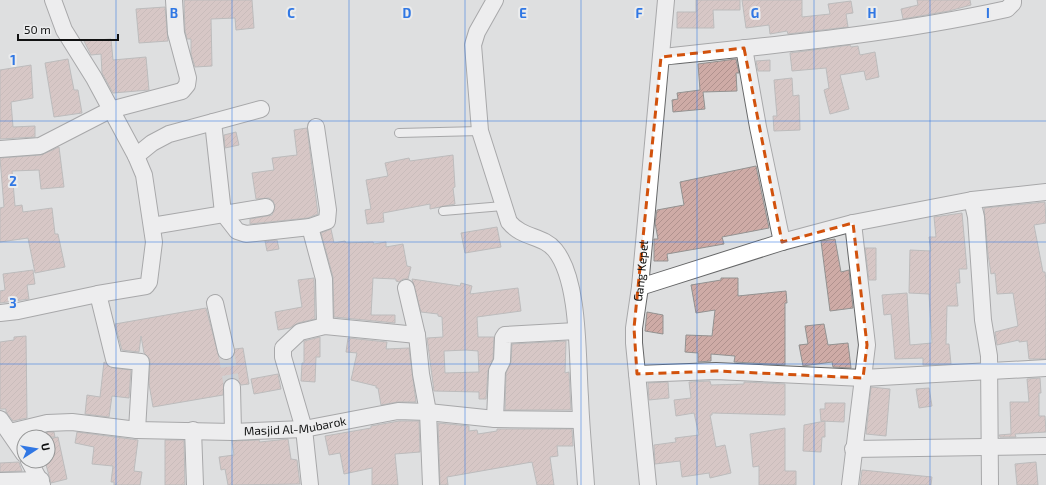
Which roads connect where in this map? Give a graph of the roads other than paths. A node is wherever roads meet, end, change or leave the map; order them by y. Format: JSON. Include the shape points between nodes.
{"nodes":[{"id":1,"x":54,"y":0,"type":"edge"},
{"id":2,"x":174,"y":0,"type":"edge"},
{"id":3,"x":495,"y":0,"type":"edge"},
{"id":4,"x":666,"y":0,"type":"edge"},
{"id":5,"x":1013,"y":0,"type":"edge"},
{"id":6,"x":744,"y":48,"type":"junction"},
{"id":7,"x":661,"y":57,"type":"junction"},
{"id":8,"x":261,"y":109,"type":"dead end"},
{"id":9,"x":110,"y":110,"type":"junction"},
{"id":10,"x":214,"y":122,"type":"junction"},
{"id":11,"x":316,"y":127,"type":"dead end"},
{"id":12,"x":480,"y":131,"type":"junction"},
{"id":13,"x":398,"y":132,"type":"dead end"},
{"id":14,"x":0,"y":149,"type":"edge"},
{"id":15,"x":136,"y":156,"type":"junction"},
{"id":16,"x":1046,"y":192,"type":"edge"},
{"id":17,"x":972,"y":200,"type":"junction"},
{"id":18,"x":503,"y":206,"type":"junction"},
{"id":19,"x":266,"y":207,"type":"dead end"},
{"id":20,"x":443,"y":211,"type":"dead end"},
{"id":21,"x":222,"y":213,"type":"junction"},
{"id":22,"x":853,"y":223,"type":"junction"},
{"id":23,"x":152,"y":226,"type":"junction"},
{"id":24,"x":310,"y":227,"type":"junction"},
{"id":25,"x":782,"y":242,"type":"junction"},
{"id":26,"x":640,"y":287,"type":"junction"},
{"id":27,"x":406,"y":288,"type":"dead end"},
{"id":28,"x":98,"y":294,"type":"junction"},
{"id":29,"x":215,"y":303,"type":"dead end"},
{"id":30,"x":0,"y":313,"type":"edge"},
{"id":31,"x":325,"y":326,"type":"junction"},
{"id":32,"x":576,"y":332,"type":"junction"},
{"id":33,"x":417,"y":334,"type":"junction"},
{"id":34,"x":226,"y":351,"type":"tunnel mouth"},
{"id":35,"x":1046,"y":368,"type":"edge"},
{"id":36,"x":989,"y":371,"type":"junction"},
{"id":37,"x":637,"y":374,"type":"junction"},
{"id":38,"x":863,"y":378,"type":"junction"},
{"id":39,"x":232,"y":387,"type":"tunnel mouth"},
{"id":40,"x":428,"y":412,"type":"junction"},
{"id":41,"x":0,"y":419,"type":"edge"},
{"id":42,"x":495,"y":420,"type":"junction"},
{"id":43,"x":581,"y":420,"type":"junction"},
{"id":44,"x":304,"y":429,"type":"junction"},
{"id":45,"x":137,"y":430,"type":"junction"},
{"id":46,"x":193,"y":430,"type":"junction"},
{"id":47,"x":10,"y":432,"type":"junction"},
{"id":48,"x":233,"y":432,"type":"junction"},
{"id":49,"x":16,"y":441,"type":"edge"},
{"id":50,"x":1046,"y":446,"type":"edge"},
{"id":51,"x":988,"y":448,"type":"junction"},
{"id":52,"x":853,"y":449,"type":"junction"},
{"id":53,"x":33,"y":469,"type":"edge"},
{"id":54,"x":0,"y":481,"type":"edge"},
{"id":55,"x":42,"y":483,"type":"edge"},
{"id":56,"x":195,"y":485,"type":"edge"},
{"id":57,"x":310,"y":485,"type":"edge"},
{"id":58,"x":431,"y":485,"type":"edge"},
{"id":59,"x":586,"y":485,"type":"edge"},
{"id":60,"x":648,"y":485,"type":"edge"},
{"id":61,"x":850,"y":485,"type":"edge"},
{"id":62,"x":990,"y":485,"type":"edge"}],
"edges":[{"from":1,"to":9,"type":"street","via":[[64,30],[94,78]]},
{"from":2,"to":9,"type":"street","via":[[176,34],[188,78],[187,85],[182,91]]},
{"from":3,"to":12,"type":"street","via":[[477,32],[473,45]]},
{"from":4,"to":7,"type":"street","name":"Gang Kepel"},
{"from":5,"to":6,"type":"street","via":[[1007,9],[948,22]]},
{"from":6,"to":7,"type":"street"},
{"from":6,"to":25,"type":"street"},
{"from":7,"to":26,"type":"street","name":"Gang Kepel"},
{"from":8,"to":10,"type":"street"},
{"from":9,"to":14,"type":"street","via":[[40,146]]},
{"from":9,"to":15,"type":"street"},
{"from":10,"to":15,"type":"street","via":[[169,134]]},
{"from":10,"to":21,"type":"street"},
{"from":11,"to":24,"type":"street","via":[[328,218],[324,223]]},
{"from":12,"to":13,"type":"lane"},
{"from":12,"to":18,"type":"street"},
{"from":15,"to":23,"type":"street","via":[[144,175]]},
{"from":16,"to":17,"type":"street"},
{"from":17,"to":22,"type":"street"},
{"from":17,"to":36,"type":"street","via":[[976,217]]},
{"from":18,"to":20,"type":"lane"},
{"from":18,"to":32,"type":"street","via":[[514,228],[549,245],[559,256],[570,285]]},
{"from":19,"to":21,"type":"street"},
{"from":21,"to":23,"type":"street"},
{"from":21,"to":24,"type":"street","via":[[237,231],[246,234]]},
{"from":22,"to":25,"type":"street"},
{"from":22,"to":38,"type":"street","via":[[867,345]]},
{"from":23,"to":28,"type":"street","via":[[154,242],[149,282],[146,286]]},
{"from":24,"to":31,"type":"street","via":[[324,279]]},
{"from":25,"to":26,"type":"street"},
{"from":26,"to":37,"type":"street","name":"Gang Kepel","via":[[634,328]]},
{"from":27,"to":33,"type":"street"},
{"from":28,"to":30,"type":"street"},
{"from":28,"to":45,"type":"street","via":[[114,359],[141,362]]},
{"from":29,"to":34,"type":"street"},
{"from":31,"to":33,"type":"street"},
{"from":31,"to":44,"type":"street","via":[[300,332],[283,348],[283,357]]},
{"from":32,"to":42,"type":"street","via":[[505,335],[502,361],[497,371]]},
{"from":32,"to":43,"type":"street"},
{"from":33,"to":40,"type":"street"},
{"from":35,"to":36,"type":"street"},
{"from":36,"to":38,"type":"street"},
{"from":36,"to":51,"type":"street"},
{"from":37,"to":38,"type":"street","via":[[716,370]]},
{"from":37,"to":60,"type":"street","name":"Gang Kepel"},
{"from":38,"to":52,"type":"street"},
{"from":39,"to":48,"type":"street"},
{"from":40,"to":42,"type":"street","name":"Masjid Al-Mubarok"},
{"from":40,"to":44,"type":"street","name":"Masjid Al-Mubarok","via":[[398,411]]},
{"from":40,"to":58,"type":"street"},
{"from":41,"to":47,"type":"street"},
{"from":42,"to":43,"type":"street","name":"Masjid Al-Mubarok"},
{"from":43,"to":59,"type":"street"},
{"from":44,"to":48,"type":"street","name":"Masjid Al-Mubarok"},
{"from":44,"to":57,"type":"street"},
{"from":45,"to":46,"type":"street","name":"Masjid Al-Mubarok"},
{"from":45,"to":47,"type":"street","name":"Masjid Al-Mubarok","via":[[72,422],[47,423]]},
{"from":46,"to":48,"type":"street","name":"Masjid Al-Mubarok"},
{"from":46,"to":56,"type":"street"},
{"from":47,"to":49,"type":"street"},
{"from":50,"to":51,"type":"street"},
{"from":51,"to":52,"type":"street"},
{"from":51,"to":62,"type":"street"},
{"from":52,"to":61,"type":"street"},
{"from":53,"to":55,"type":"street"},
{"from":54,"to":55,"type":"street"}]}
